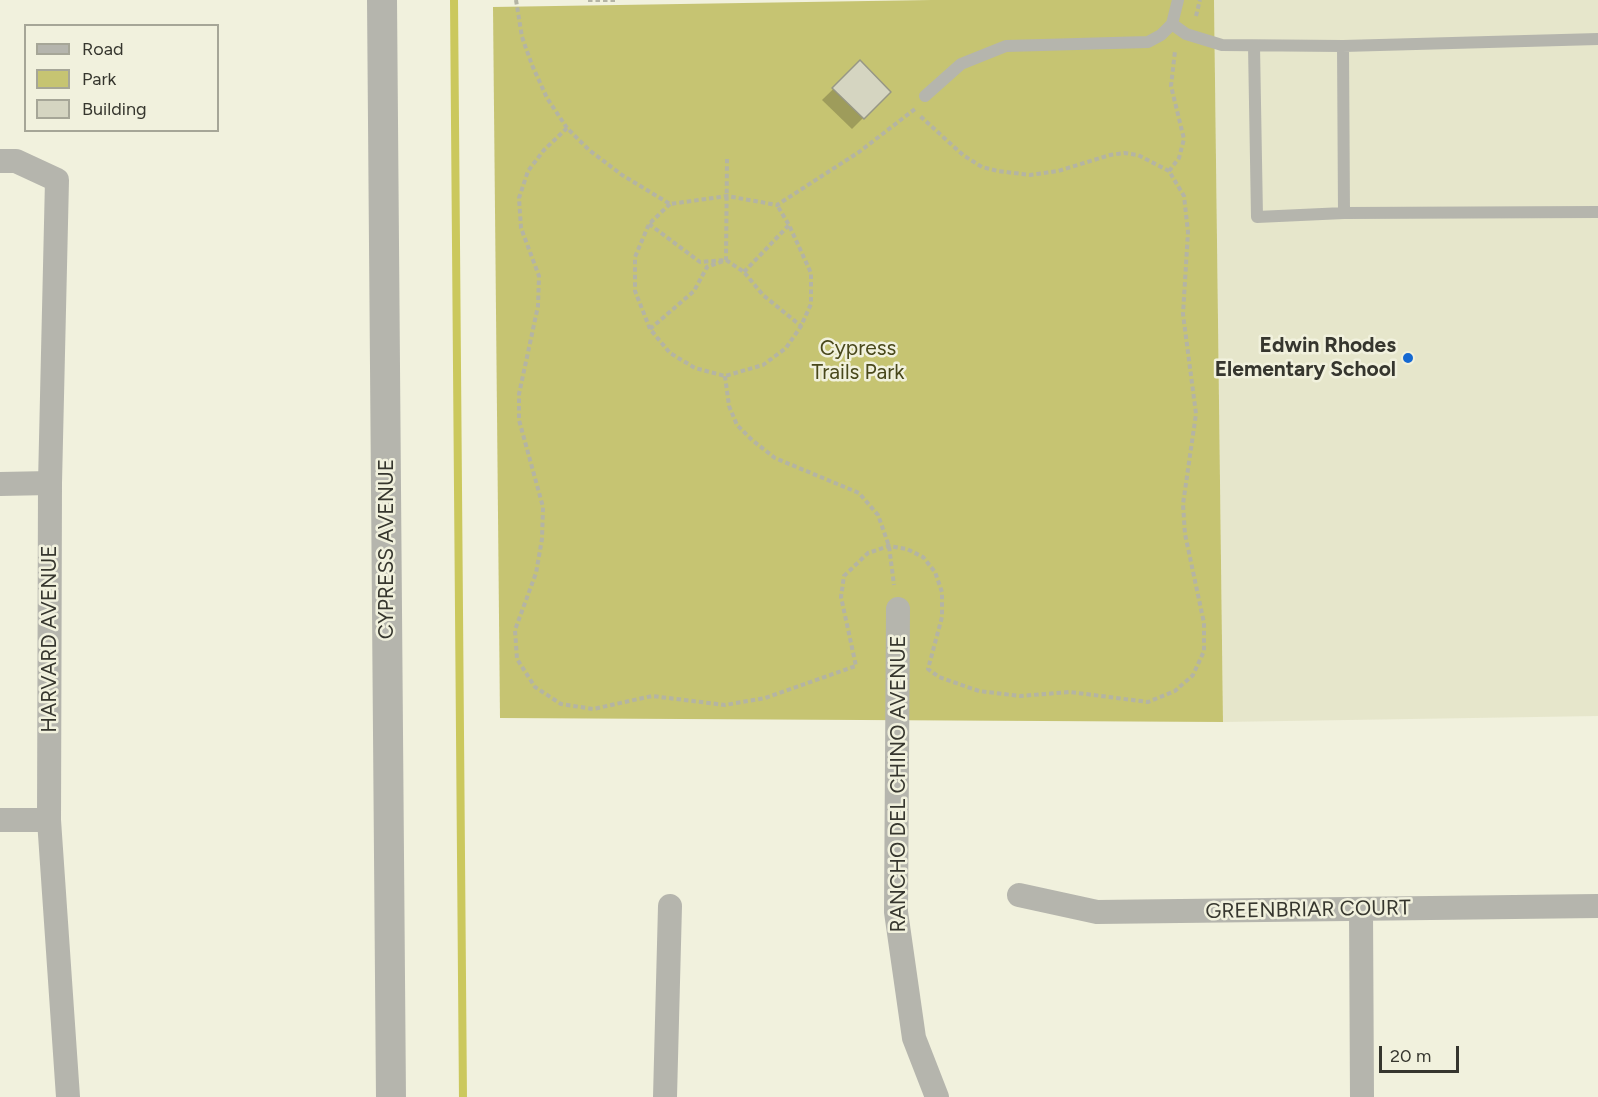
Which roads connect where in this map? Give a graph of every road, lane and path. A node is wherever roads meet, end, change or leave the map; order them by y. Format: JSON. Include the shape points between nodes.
{"nodes":[{"id":1,"x":382,"y":0,"type":"edge"},
{"id":2,"x":516,"y":0,"type":"edge"},
{"id":3,"x":588,"y":0,"type":"edge"},
{"id":4,"x":617,"y":0,"type":"edge"},
{"id":5,"x":1178,"y":0,"type":"edge"},
{"id":6,"x":1200,"y":0,"type":"edge"},
{"id":7,"x":1172,"y":24,"type":"junction"},
{"id":8,"x":1186,"y":34,"type":"junction"},
{"id":9,"x":1598,"y":39,"type":"edge"},
{"id":10,"x":1254,"y":46,"type":"junction"},
{"id":11,"x":1343,"y":46,"type":"junction"},
{"id":12,"x":925,"y":96,"type":"joint"},
{"id":13,"x":914,"y":111,"type":"junction"},
{"id":14,"x":567,"y":129,"type":"junction"},
{"id":15,"x":727,"y":159,"type":"dead end"},
{"id":16,"x":0,"y":161,"type":"edge"},
{"id":17,"x":1169,"y":171,"type":"junction"},
{"id":18,"x":727,"y":196,"type":"junction"},
{"id":19,"x":670,"y":204,"type":"junction"},
{"id":20,"x":777,"y":205,"type":"junction"},
{"id":21,"x":1598,"y":212,"type":"edge"},
{"id":22,"x":1344,"y":213,"type":"junction"},
{"id":23,"x":649,"y":224,"type":"junction"},
{"id":24,"x":789,"y":225,"type":"junction"},
{"id":25,"x":726,"y":260,"type":"junction"},
{"id":26,"x":744,"y":272,"type":"junction"},
{"id":27,"x":801,"y":326,"type":"junction"},
{"id":28,"x":650,"y":328,"type":"junction"},
{"id":29,"x":725,"y":376,"type":"junction"},
{"id":30,"x":50,"y":483,"type":"junction"},
{"id":31,"x":0,"y":484,"type":"edge"},
{"id":32,"x":889,"y":546,"type":"junction"},
{"id":33,"x":898,"y":609,"type":"joint"},
{"id":34,"x":0,"y":820,"type":"edge"},
{"id":35,"x":49,"y":820,"type":"junction"},
{"id":36,"x":1019,"y":895,"type":"dead end"},
{"id":37,"x":670,"y":906,"type":"dead end"},
{"id":38,"x":1598,"y":906,"type":"edge"},
{"id":39,"x":1361,"y":910,"type":"junction"},
{"id":40,"x":68,"y":1097,"type":"edge"},
{"id":41,"x":391,"y":1097,"type":"edge"},
{"id":42,"x":665,"y":1097,"type":"edge"},
{"id":43,"x":937,"y":1097,"type":"edge"},
{"id":44,"x":1362,"y":1097,"type":"edge"}],
"edges":[{"from":1,"to":41,"type":"street","name":"CYPRESS AVENUE"},
{"from":2,"to":14,"type":"path","via":[[522,37],[532,65]]},
{"from":3,"to":4,"type":"path"},
{"from":5,"to":7,"type":"lane"},
{"from":6,"to":8,"type":"path"},
{"from":7,"to":8,"type":"lane"},
{"from":7,"to":12,"type":"lane","via":[[1148,42],[1006,46],[961,64]]},
{"from":8,"to":10,"type":"lane","via":[[1222,45]]},
{"from":8,"to":17,"type":"path","via":[[1173,54],[1171,86],[1184,139],[1179,158]]},
{"from":9,"to":11,"type":"lane"},
{"from":10,"to":11,"type":"lane"},
{"from":10,"to":22,"type":"lane","via":[[1257,217]]},
{"from":11,"to":22,"type":"lane"},
{"from":12,"to":13,"type":"path"},
{"from":13,"to":17,"type":"path","via":[[963,155],[982,167],[998,171],[1030,176],[1124,153],[1138,155]]},
{"from":13,"to":20,"type":"path"},
{"from":14,"to":19,"type":"path","via":[[622,175]]},
{"from":14,"to":32,"type":"path","via":[[528,171],[519,198],[521,228],[539,276],[538,306],[519,394],[519,420],[543,507],[536,573],[515,630],[517,659],[535,687],[561,704],[593,709],[652,696],[725,705],[765,698],[856,666],[840,597],[844,576],[868,553]]},
{"from":15,"to":18,"type":"path"},
{"from":16,"to":30,"type":"street","name":"HARVARD AVENUE","via":[[16,161],[57,180]]},
{"from":17,"to":32,"type":"path","via":[[1184,196],[1188,214],[1183,314],[1196,414],[1183,504],[1185,534],[1204,623],[1204,651],[1193,675],[1175,691],[1148,702],[1070,692],[1020,696],[979,691],[939,676],[928,669],[942,617],[942,592],[935,572],[923,557]]},
{"from":18,"to":19,"type":"path"},
{"from":18,"to":20,"type":"path"},
{"from":18,"to":25,"type":"path"},
{"from":19,"to":23,"type":"path"},
{"from":20,"to":24,"type":"path"},
{"from":21,"to":22,"type":"lane"},
{"from":23,"to":25,"type":"path","via":[[700,262]]},
{"from":23,"to":28,"type":"path","via":[[635,257],[635,291]]},
{"from":24,"to":26,"type":"path"},
{"from":24,"to":27,"type":"path","via":[[811,273],[811,304]]},
{"from":25,"to":26,"type":"path"},
{"from":25,"to":28,"type":"path","via":[[708,267],[694,291]]},
{"from":26,"to":27,"type":"path","via":[[763,295]]},
{"from":27,"to":29,"type":"path","via":[[786,348],[763,365]]},
{"from":28,"to":29,"type":"path","via":[[670,353],[695,368]]},
{"from":29,"to":32,"type":"path","via":[[729,406],[737,425],[776,458],[859,493],[878,515]]},
{"from":30,"to":31,"type":"street"},
{"from":30,"to":35,"type":"street","name":"HARVARD AVENUE"},
{"from":32,"to":33,"type":"path"},
{"from":33,"to":43,"type":"street","name":"RANCHO DEL CHINO AVENUE","via":[[896,912],[914,1038]]},
{"from":34,"to":35,"type":"street"},
{"from":35,"to":40,"type":"street","name":"HARVARD AVENUE"},
{"from":36,"to":39,"type":"street","name":"GREENBRIAR COURT","via":[[1097,912]]},
{"from":37,"to":42,"type":"street"},
{"from":38,"to":39,"type":"street","name":"GREENBRIAR COURT"},
{"from":39,"to":44,"type":"street"}]}
